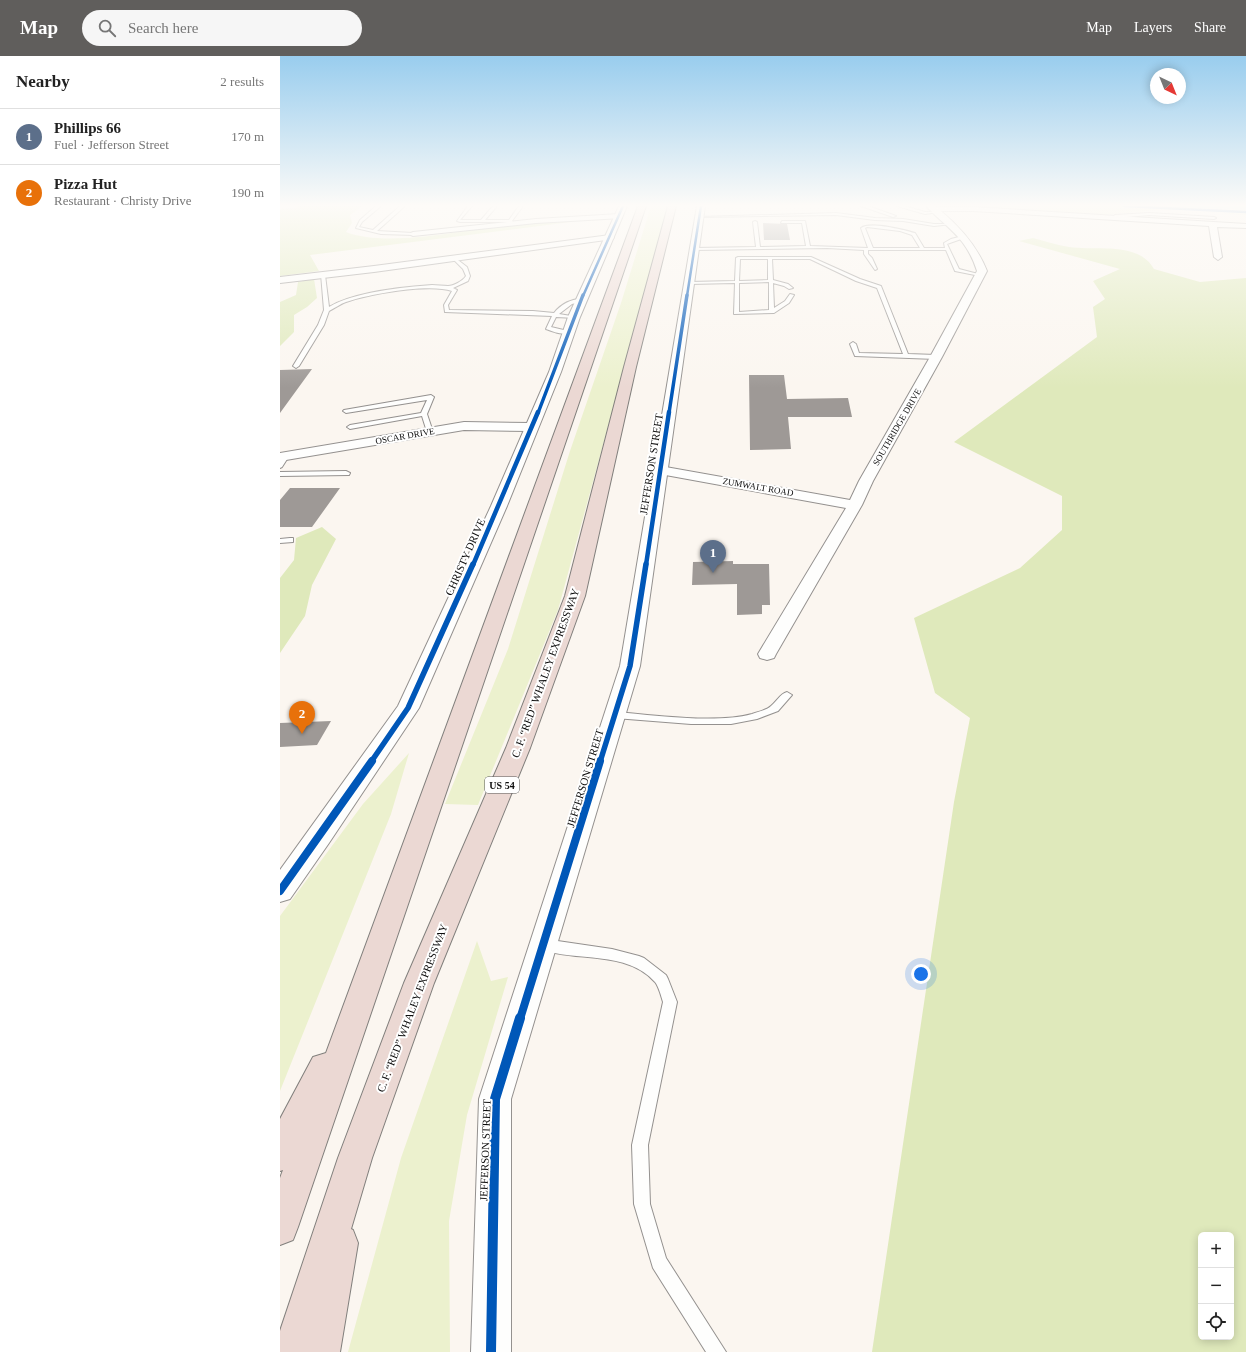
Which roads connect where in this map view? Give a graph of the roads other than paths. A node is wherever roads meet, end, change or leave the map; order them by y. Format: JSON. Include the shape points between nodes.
{"nodes":[{"id":1,"x":389,"y":266,"type":"edge"},
{"id":2,"x":463,"y":266,"type":"edge"},
{"id":3,"x":597,"y":266,"type":"edge"},
{"id":4,"x":620,"y":266,"type":"edge"},
{"id":5,"x":656,"y":266,"type":"edge"},
{"id":6,"x":691,"y":266,"type":"edge"},
{"id":7,"x":738,"y":266,"type":"edge"},
{"id":8,"x":771,"y":266,"type":"edge"},
{"id":9,"x":829,"y":266,"type":"edge"},
{"id":10,"x":955,"y":266,"type":"edge"},
{"id":11,"x":980,"y":266,"type":"edge"},
{"id":12,"x":323,"y":275,"type":"junction"},
{"id":13,"x":980,"y":275,"type":"junction"},
{"id":14,"x":280,"y":280,"type":"edge"},
{"id":15,"x":737,"y":282,"type":"junction"},
{"id":16,"x":772,"y":282,"type":"junction"},
{"id":17,"x":689,"y":283,"type":"junction"},
{"id":18,"x":451,"y":287,"type":"junction"},
{"id":19,"x":791,"y":288,"type":"dead end"},
{"id":20,"x":792,"y":295,"type":"dead end"},
{"id":21,"x":582,"y":300,"type":"junction"},
{"id":22,"x":327,"y":310,"type":"junction"},
{"id":23,"x":772,"y":312,"type":"junction"},
{"id":24,"x":557,"y":315,"type":"junction"},
{"id":25,"x":572,"y":325,"type":"junction"},
{"id":26,"x":852,"y":344,"type":"dead end"},
{"id":27,"x":906,"y":356,"type":"junction"},
{"id":28,"x":936,"y":357,"type":"junction"},
{"id":29,"x":296,"y":366,"type":"dead end"},
{"id":30,"x":346,"y":411,"type":"dead end"},
{"id":31,"x":424,"y":414,"type":"junction"},
{"id":32,"x":350,"y":427,"type":"dead end"},
{"id":33,"x":531,"y":427,"type":"junction"},
{"id":34,"x":430,"y":432,"type":"junction"},
{"id":35,"x":282,"y":459,"type":"edge"},
{"id":36,"x":660,"y":470,"type":"junction"},
{"id":37,"x":346,"y":472,"type":"dead end"},
{"id":38,"x":280,"y":474,"type":"edge"},
{"id":39,"x":855,"y":504,"type":"junction"},
{"id":40,"x":280,"y":540,"type":"edge"},
{"id":41,"x":290,"y":540,"type":"dead end"},
{"id":42,"x":767,"y":654,"type":"dead end"},
{"id":43,"x":787,"y":695,"type":"dead end"},
{"id":44,"x":615,"y":715,"type":"junction"},
{"id":45,"x":280,"y":891,"type":"edge"},
{"id":46,"x":543,"y":945,"type":"junction"},
{"id":47,"x":364,"y":988,"type":"junction"},
{"id":48,"x":280,"y":1154,"type":"edge"},
{"id":49,"x":355,"y":1158,"type":"junction"},
{"id":50,"x":280,"y":1227,"type":"edge"},
{"id":51,"x":293,"y":1352,"type":"edge"},
{"id":52,"x":320,"y":1352,"type":"edge"},
{"id":53,"x":491,"y":1352,"type":"edge"},
{"id":54,"x":717,"y":1352,"type":"edge"}],
"edges":[{"from":1,"to":12,"type":"street"},
{"from":2,"to":18,"type":"lane","via":[[468,276],[466,280]]},
{"from":3,"to":21,"type":"street","name":"CHRISTY DRIVE"},
{"from":4,"to":47,"type":"highway"},
{"from":5,"to":49,"type":"highway","name":"C. F. “RED” WHALEY EXPRESSWAY","number":"US 54","via":[[575,596],[518,748],[419,983]]},
{"from":6,"to":17,"type":"street","name":"JEFFERSON STREET"},
{"from":7,"to":15,"type":"lane"},
{"from":8,"to":16,"type":"lane"},
{"from":9,"to":27,"type":"lane","via":[[879,287]]},
{"from":10,"to":13,"type":"lane","via":[[957,270]]},
{"from":11,"to":13,"type":"street"},
{"from":12,"to":14,"type":"street"},
{"from":12,"to":22,"type":"lane"},
{"from":13,"to":28,"type":"street","name":"SOUTHRIDGE DRIVE"},
{"from":15,"to":16,"type":"lane"},
{"from":15,"to":17,"type":"lane"},
{"from":15,"to":23,"type":"lane","via":[[736,313]]},
{"from":16,"to":19,"type":"lane","via":[[782,283]]},
{"from":16,"to":23,"type":"lane"},
{"from":17,"to":36,"type":"street","name":"JEFFERSON STREET"},
{"from":18,"to":22,"type":"lane","via":[[438,286],[367,296],[343,302]]},
{"from":18,"to":24,"type":"lane","via":[[455,290],[446,305],[447,311]]},
{"from":20,"to":23,"type":"lane","via":[[789,301]]},
{"from":21,"to":24,"type":"lane","via":[[568,302]]},
{"from":21,"to":25,"type":"street","name":"CHRISTY DRIVE"},
{"from":22,"to":29,"type":"lane"},
{"from":24,"to":25,"type":"lane"},
{"from":24,"to":25,"type":"lane","via":[[548,328],[555,331]]},
{"from":25,"to":33,"type":"street","name":"CHRISTY DRIVE"},
{"from":26,"to":27,"type":"lane","via":[[857,355]]},
{"from":27,"to":28,"type":"lane"},
{"from":28,"to":39,"type":"street","name":"SOUTHRIDGE DRIVE"},
{"from":30,"to":31,"type":"lane","via":[[431,397]]},
{"from":31,"to":32,"type":"lane"},
{"from":31,"to":34,"type":"lane"},
{"from":33,"to":34,"type":"street","name":"OSCAR DRIVE","via":[[464,426]]},
{"from":33,"to":45,"type":"street","name":"CHRISTY DRIVE","via":[[499,506],[408,708]]},
{"from":34,"to":35,"type":"street","name":"OSCAR DRIVE"},
{"from":36,"to":39,"type":"street","name":"ZUMWALT ROAD"},
{"from":36,"to":44,"type":"street","name":"JEFFERSON STREET","via":[[630,666]]},
{"from":37,"to":38,"type":"lane"},
{"from":39,"to":42,"type":"street","name":"SOUTHRIDGE DRIVE"},
{"from":40,"to":41,"type":"lane"},
{"from":43,"to":44,"type":"lane","via":[[774,709],[731,721],[691,721]]},
{"from":44,"to":46,"type":"street","name":"JEFFERSON STREET"},
{"from":46,"to":53,"type":"street","name":"JEFFERSON STREET","via":[[495,1099]]},
{"from":46,"to":54,"type":"lane","via":[[612,955],[638,962],[661,979],[670,1002],[640,1145],[642,1204],[659,1262]]},
{"from":47,"to":48,"type":"highway"},
{"from":47,"to":50,"type":"highway"},
{"from":49,"to":51,"type":"highway","name":"C. F. “RED” WHALEY EXPRESSWAY","number":"US 54"},
{"from":49,"to":52,"type":"highway"}]}
